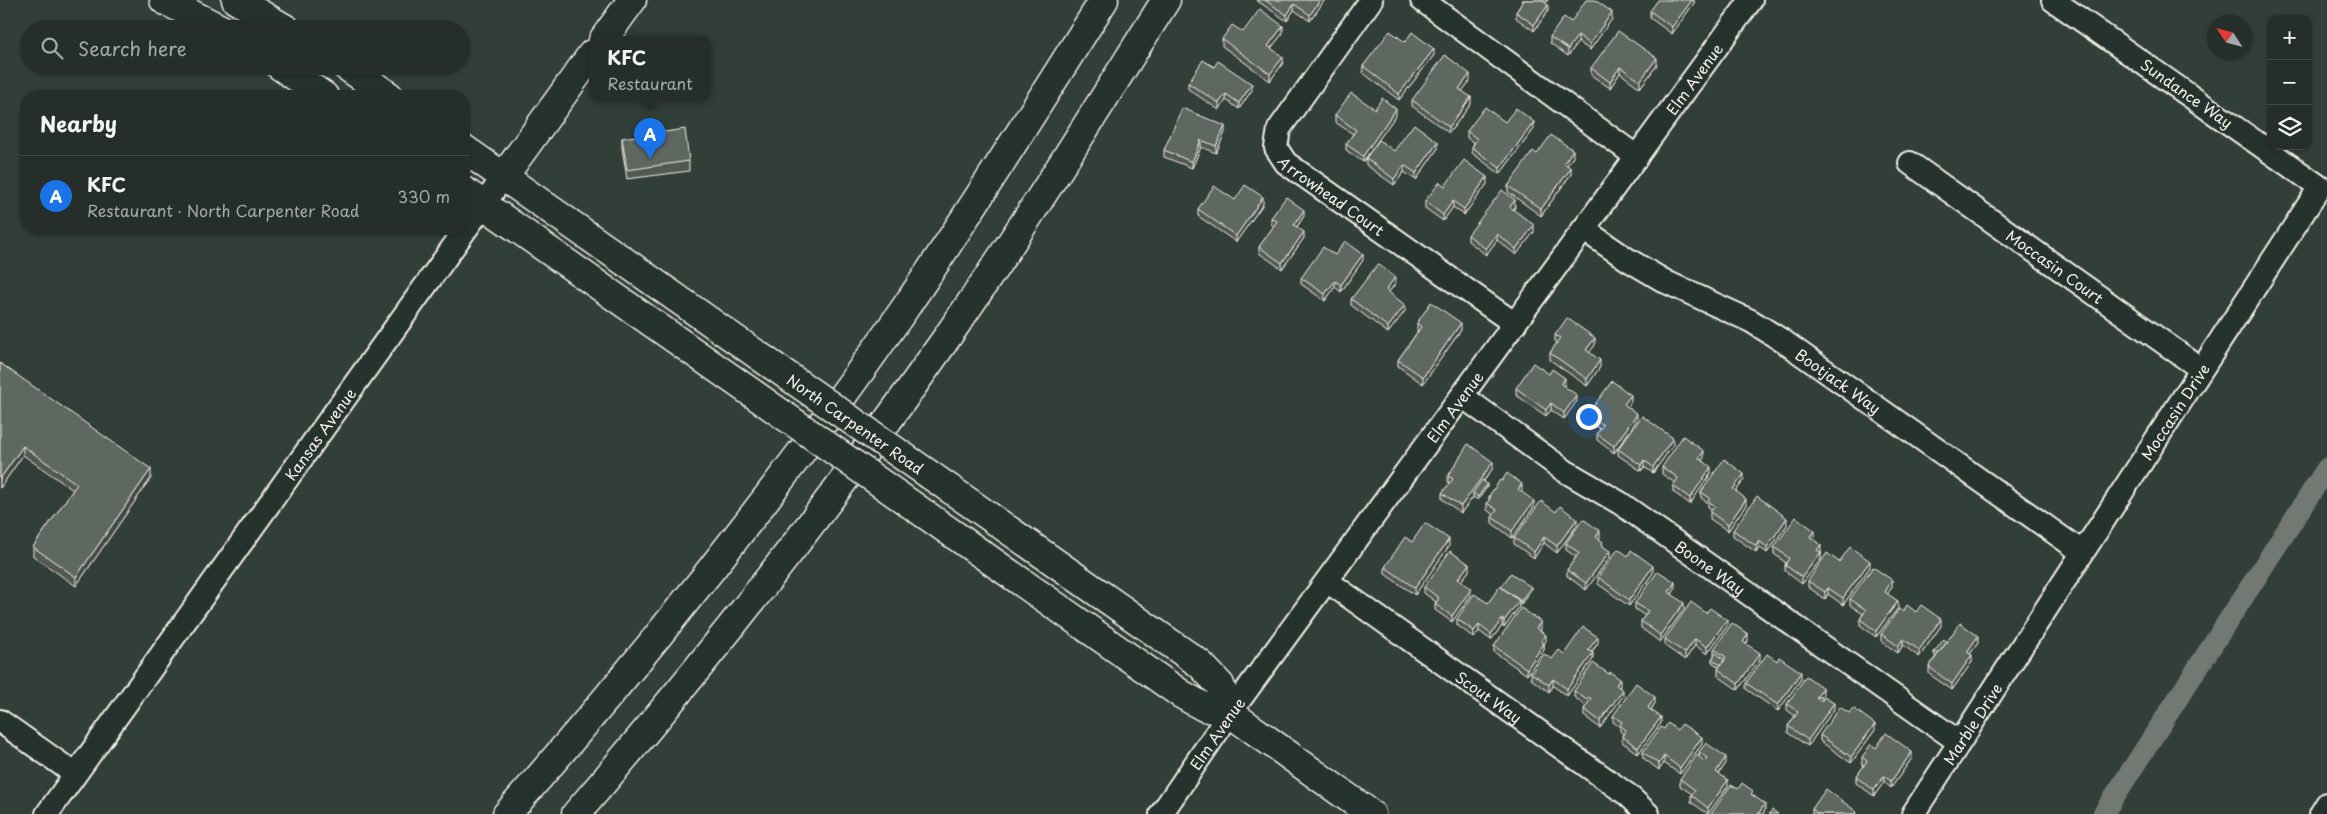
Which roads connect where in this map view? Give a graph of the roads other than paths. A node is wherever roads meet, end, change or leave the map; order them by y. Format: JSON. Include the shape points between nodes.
{"nodes":[{"id":1,"x":164,"y":0,"type":"edge"},
{"id":2,"x":236,"y":0,"type":"edge"},
{"id":3,"x":632,"y":0,"type":"edge"},
{"id":4,"x":1104,"y":0,"type":"edge"},
{"id":5,"x":1166,"y":0,"type":"edge"},
{"id":6,"x":1371,"y":0,"type":"edge"},
{"id":7,"x":1422,"y":0,"type":"edge"},
{"id":8,"x":1751,"y":0,"type":"edge"},
{"id":9,"x":2053,"y":0,"type":"edge"},
{"id":10,"x":203,"y":20,"type":"edge"},
{"id":11,"x":270,"y":20,"type":"edge"},
{"id":12,"x":606,"y":36,"type":"edge"},
{"id":13,"x":589,"y":58,"type":"edge"},
{"id":14,"x":293,"y":75,"type":"edge"},
{"id":15,"x":359,"y":75,"type":"edge"},
{"id":16,"x":315,"y":90,"type":"edge"},
{"id":17,"x":380,"y":90,"type":"edge"},
{"id":18,"x":470,"y":152,"type":"edge"},
{"id":19,"x":1637,"y":157,"type":"junction"},
{"id":20,"x":1910,"y":163,"type":"dead end"},
{"id":21,"x":504,"y":176,"type":"junction"},
{"id":22,"x":2320,"y":187,"type":"joint"},
{"id":23,"x":474,"y":198,"type":"edge"},
{"id":24,"x":1583,"y":229,"type":"junction"},
{"id":25,"x":448,"y":235,"type":"edge"},
{"id":26,"x":1515,"y":324,"type":"junction"},
{"id":27,"x":2201,"y":369,"type":"junction"},
{"id":28,"x":1462,"y":396,"type":"junction"},
{"id":29,"x":2082,"y":552,"type":"junction"},
{"id":30,"x":1327,"y":581,"type":"junction"},
{"id":31,"x":2029,"y":634,"type":"joint"},
{"id":32,"x":1230,"y":712,"type":"junction"},
{"id":33,"x":0,"y":721,"type":"edge"},
{"id":34,"x":1959,"y":742,"type":"junction"},
{"id":35,"x":75,"y":774,"type":"junction"},
{"id":36,"x":2327,"y":804,"type":"edge"},
{"id":37,"x":47,"y":814,"type":"edge"},
{"id":38,"x":508,"y":814,"type":"edge"},
{"id":39,"x":576,"y":814,"type":"edge"},
{"id":40,"x":1161,"y":814,"type":"edge"},
{"id":41,"x":1371,"y":814,"type":"edge"},
{"id":42,"x":1648,"y":814,"type":"edge"},
{"id":43,"x":1913,"y":814,"type":"edge"},
{"id":44,"x":2320,"y":814,"type":"edge"}],
"edges":[{"from":1,"to":10,"type":"main road"},
{"from":2,"to":11,"type":"main road"},
{"from":3,"to":12,"type":"main road"},
{"from":4,"to":38,"type":"main road","via":[[948,245],[810,441],[679,610]]},
{"from":5,"to":39,"type":"main road","via":[[1026,221],[857,463],[720,642]]},
{"from":6,"to":26,"type":"street","name":"Arrowhead Court","via":[[1278,129],[1276,148],[1286,163]]},
{"from":7,"to":19,"type":"street"},
{"from":8,"to":19,"type":"street","name":"Elm Avenue"},
{"from":9,"to":22,"type":"street","name":"Sundance Way"},
{"from":13,"to":21,"type":"main road","name":"Kansas Avenue"},
{"from":14,"to":16,"type":"main road"},
{"from":15,"to":17,"type":"main road"},
{"from":18,"to":21,"type":"main road","name":"North Carpenter Road"},
{"from":19,"to":24,"type":"street","name":"Elm Avenue"},
{"from":20,"to":27,"type":"street","name":"Moccasin Court"},
{"from":21,"to":23,"type":"street","name":"Kansas Avenue"},
{"from":21,"to":32,"type":"main road","name":"North Carpenter Road","bridge":true,"via":[[1200,664],[1220,685]]},
{"from":22,"to":27,"type":"street","name":"Moccasin Drive"},
{"from":23,"to":32,"type":"main road","bridge":true,"via":[[1181,694],[1204,707]]},
{"from":24,"to":26,"type":"street","name":"Elm Avenue"},
{"from":24,"to":29,"type":"street","name":"Bootjack Way","via":[[1666,282],[1751,321]]},
{"from":25,"to":35,"type":"street","name":"Kansas Avenue"},
{"from":26,"to":28,"type":"street","name":"Elm Avenue"},
{"from":27,"to":29,"type":"street","name":"Moccasin Drive"},
{"from":28,"to":30,"type":"street","name":"Elm Avenue"},
{"from":28,"to":34,"type":"street","name":"Boone Way","via":[[1565,471],[1620,503]]},
{"from":29,"to":31,"type":"street","name":"Moccasin Drive"},
{"from":30,"to":32,"type":"street","name":"Elm Avenue"},
{"from":30,"to":42,"type":"street","name":"Scout Way","via":[[1628,795]]},
{"from":31,"to":34,"type":"street","name":"Marble Drive"},
{"from":32,"to":40,"type":"street","name":"Elm Avenue"},
{"from":32,"to":41,"type":"main road"},
{"from":33,"to":35,"type":"street"},
{"from":34,"to":43,"type":"street","name":"Marble Drive"},
{"from":35,"to":37,"type":"street","name":"Kansas Avenue"},
{"from":36,"to":44,"type":"street"}]}
